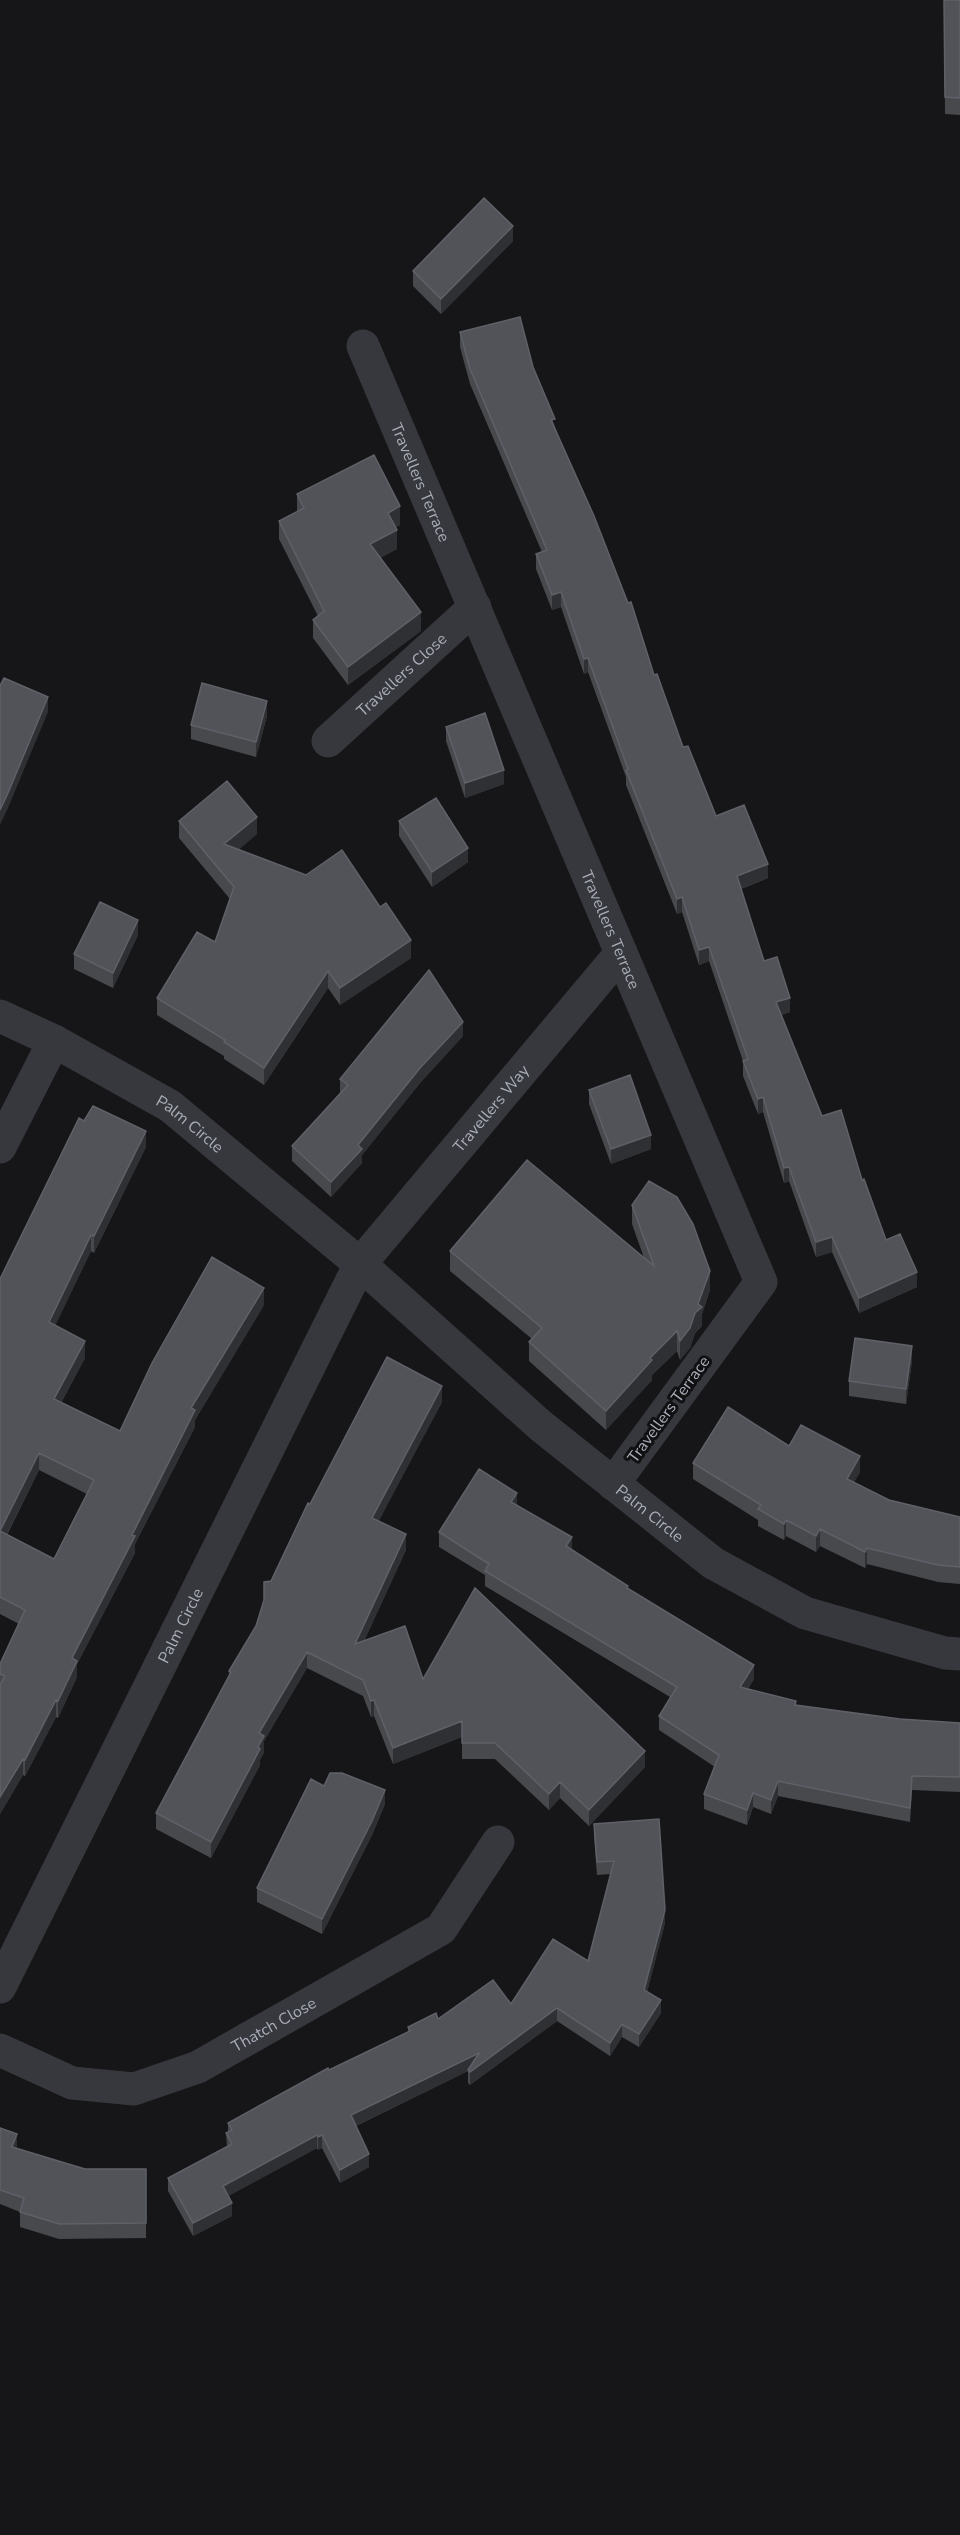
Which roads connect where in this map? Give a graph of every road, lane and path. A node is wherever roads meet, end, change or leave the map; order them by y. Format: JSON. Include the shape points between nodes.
{"nodes":[{"id":1,"x":363,"y":346,"type":"dead end"},
{"id":2,"x":474,"y":607,"type":"junction"},
{"id":3,"x":328,"y":741,"type":"dead end"},
{"id":4,"x":621,"y":953,"type":"junction"},
{"id":5,"x":0,"y":1016,"type":"edge"},
{"id":6,"x":54,"y":1041,"type":"junction"},
{"id":7,"x":0,"y":1147,"type":"edge"},
{"id":8,"x":360,"y":1264,"type":"junction"},
{"id":9,"x":613,"y":1484,"type":"junction"},
{"id":10,"x":960,"y":1654,"type":"edge"},
{"id":11,"x":498,"y":1842,"type":"dead end"},
{"id":12,"x":0,"y":1987,"type":"edge"},
{"id":13,"x":0,"y":2050,"type":"edge"}],
"edges":[{"from":1,"to":2,"type":"street","name":"Travellers Terrace"},
{"from":2,"to":3,"type":"street","name":"Travellers Close"},
{"from":2,"to":4,"type":"street","name":"Travellers Terrace"},
{"from":4,"to":8,"type":"street","name":"Travellers Way"},
{"from":4,"to":9,"type":"street","name":"Travellers Terrace","via":[[761,1282]]},
{"from":5,"to":6,"type":"street","name":"Palm Circle"},
{"from":6,"to":7,"type":"street"},
{"from":6,"to":8,"type":"street","name":"Palm Circle","via":[[170,1106]]},
{"from":8,"to":9,"type":"street","name":"Palm Circle","via":[[541,1426]]},
{"from":8,"to":12,"type":"street","name":"Palm Circle"},
{"from":9,"to":10,"type":"street","name":"Palm Circle","via":[[713,1563],[806,1613]]},
{"from":11,"to":13,"type":"street","name":"Thatch Close","via":[[441,1929],[198,2067],[134,2089],[72,2083]]}]}
